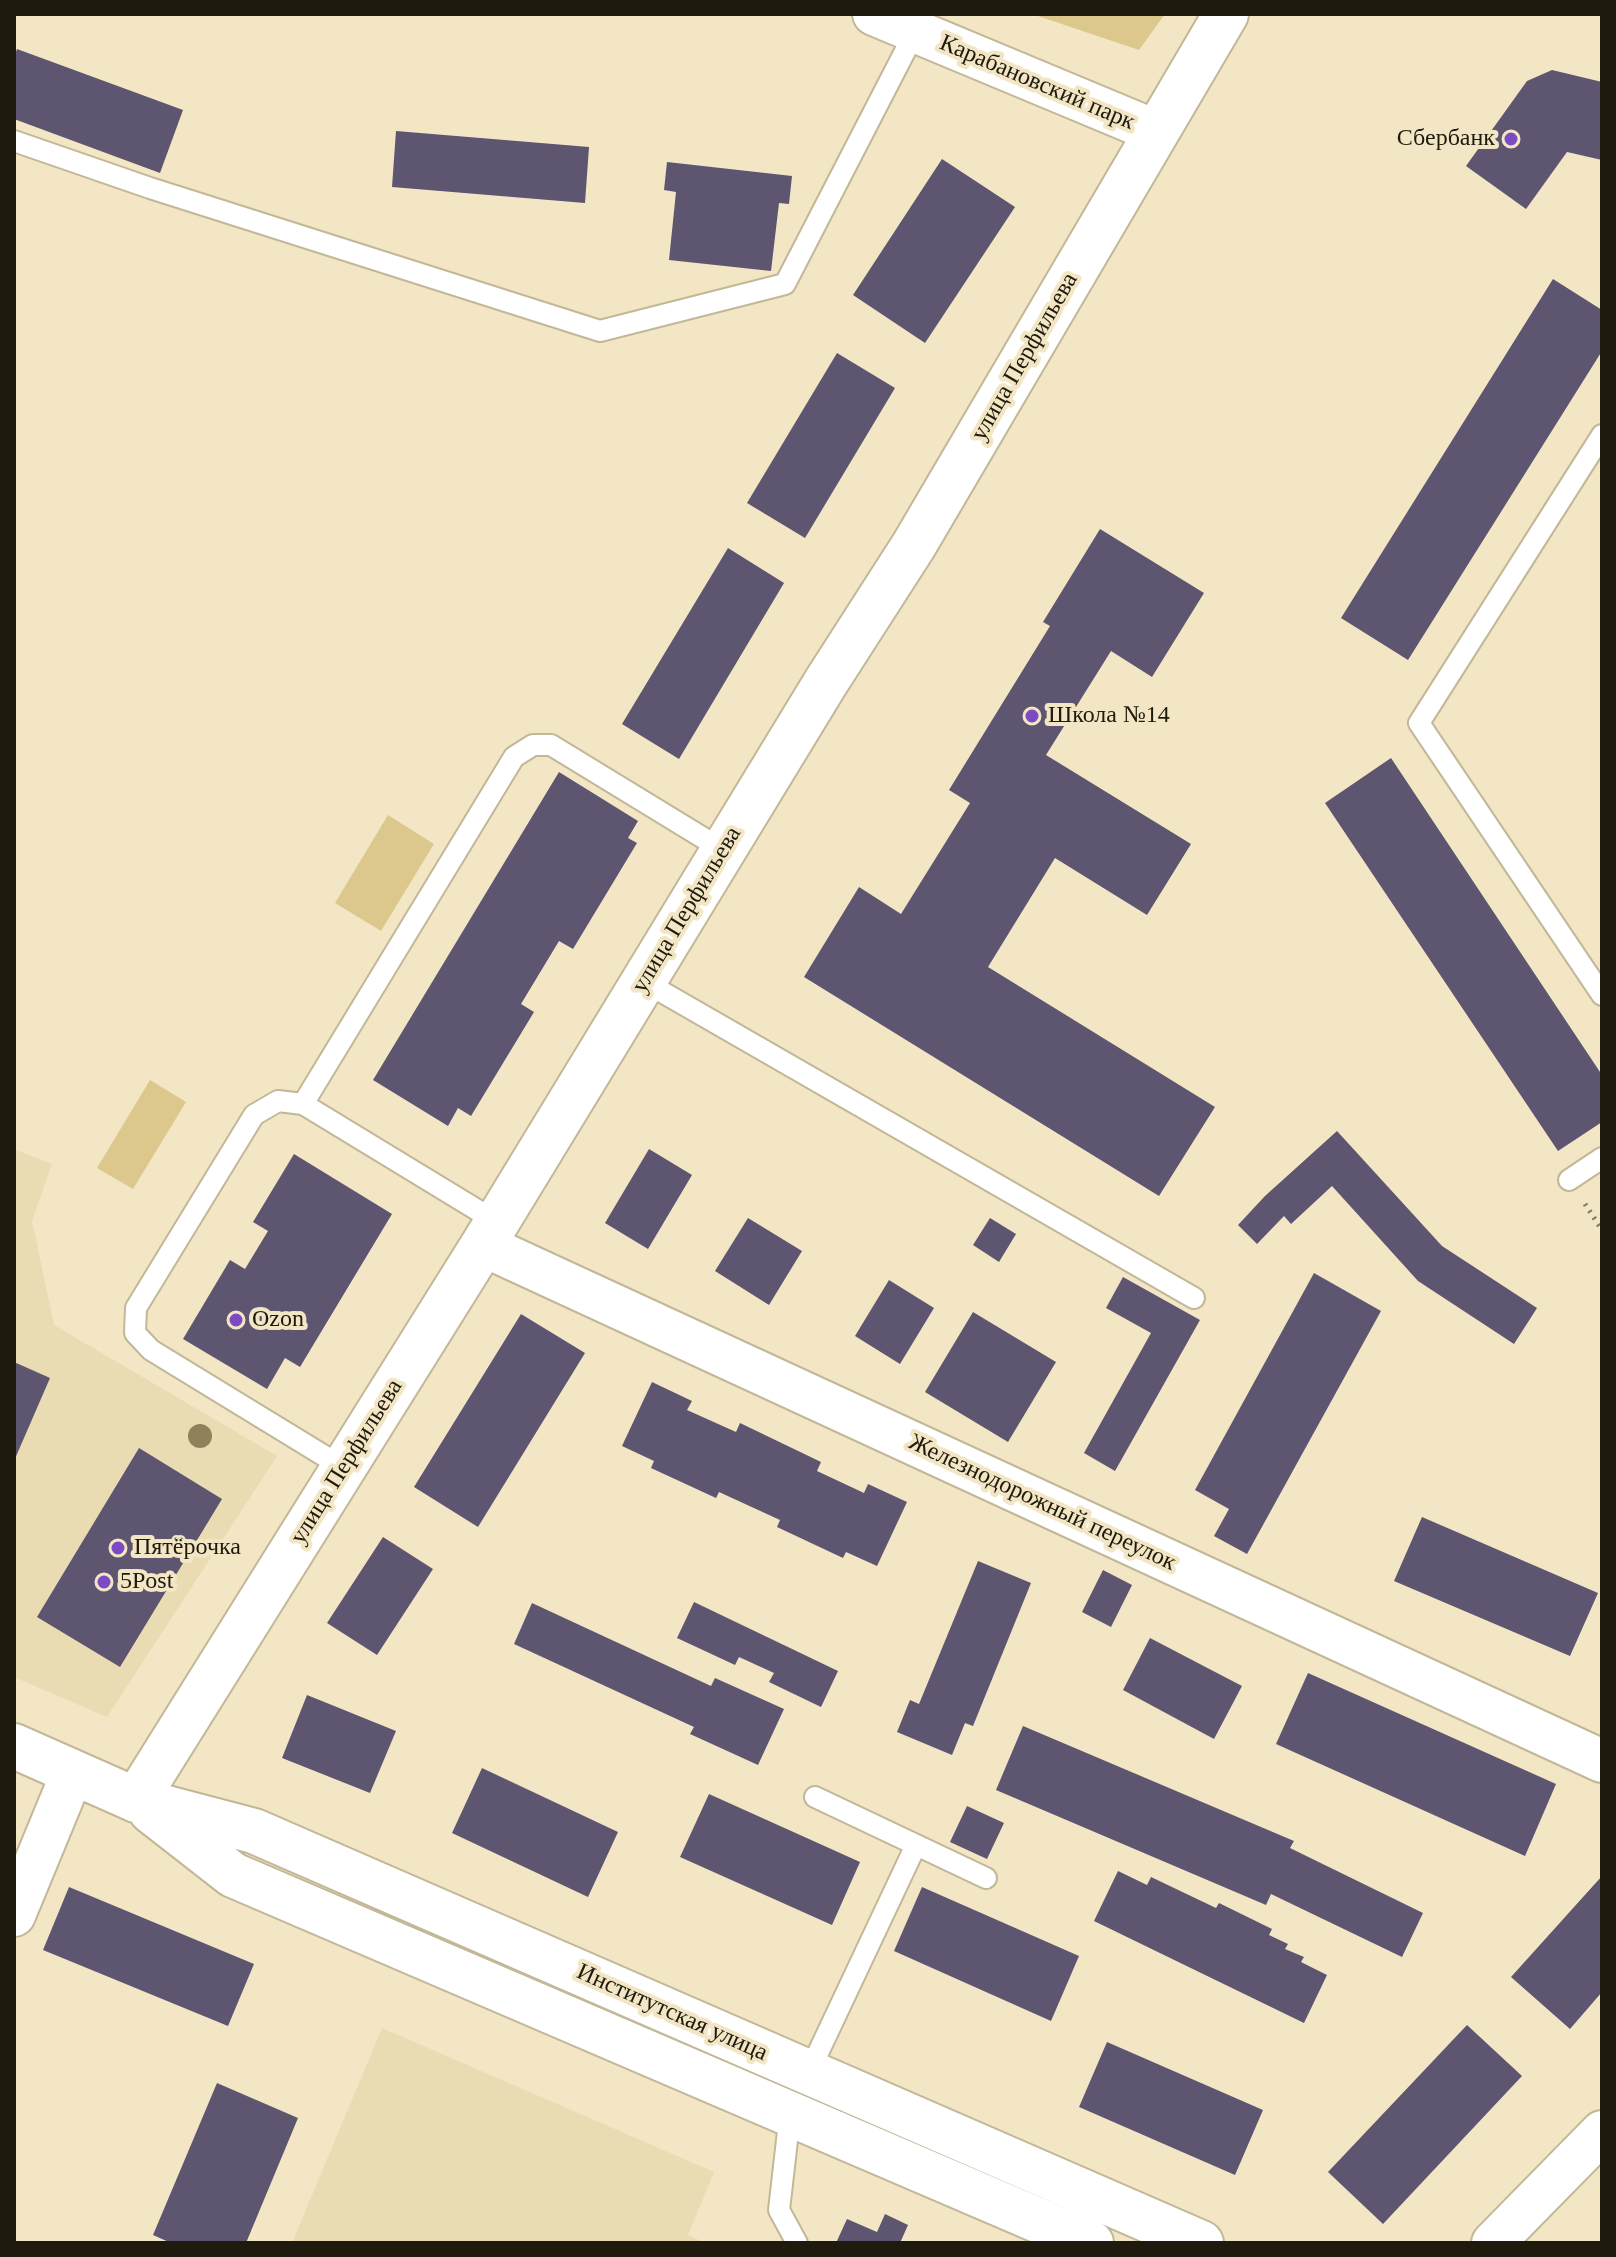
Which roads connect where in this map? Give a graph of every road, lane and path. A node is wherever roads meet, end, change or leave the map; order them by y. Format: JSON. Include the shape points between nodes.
{"nodes":[{"id":1,"x":874,"y":14,"type":"edge"},
{"id":2,"x":1226,"y":14,"type":"edge"},
{"id":3,"x":915,"y":32,"type":"junction"},
{"id":4,"x":1157,"y":132,"type":"junction"},
{"id":5,"x":14,"y":141,"type":"edge"},
{"id":6,"x":1602,"y":435,"type":"edge"},
{"id":7,"x":723,"y":850,"type":"junction"},
{"id":8,"x":643,"y":981,"type":"junction"},
{"id":9,"x":1602,"y":995,"type":"edge"},
{"id":10,"x":303,"y":1104,"type":"junction"},
{"id":11,"x":1602,"y":1158,"type":"edge"},
{"id":12,"x":1569,"y":1180,"type":"dead end"},
{"id":13,"x":490,"y":1233,"type":"junction"},
{"id":14,"x":1194,"y":1298,"type":"dead end"},
{"id":15,"x":344,"y":1468,"type":"junction"},
{"id":16,"x":14,"y":1746,"type":"edge"},
{"id":17,"x":1602,"y":1761,"type":"edge"},
{"id":18,"x":73,"y":1772,"type":"junction"},
{"id":19,"x":815,"y":1797,"type":"dead end"},
{"id":20,"x":136,"y":1800,"type":"junction"},
{"id":21,"x":916,"y":1845,"type":"junction"},
{"id":22,"x":986,"y":1878,"type":"dead end"},
{"id":23,"x":14,"y":1915,"type":"edge"},
{"id":24,"x":809,"y":2072,"type":"junction"},
{"id":25,"x":790,"y":2114,"type":"junction"},
{"id":26,"x":1602,"y":2132,"type":"edge"},
{"id":27,"x":797,"y":2243,"type":"edge"},
{"id":28,"x":1091,"y":2243,"type":"edge"},
{"id":29,"x":1201,"y":2243,"type":"edge"},
{"id":30,"x":1493,"y":2243,"type":"edge"}],
"edges":[{"from":1,"to":3,"type":"street","name":"Карабановский парк"},
{"from":2,"to":4,"type":"street","name":"улица Перфильева"},
{"from":3,"to":4,"type":"street","name":"Карабановский парк"},
{"from":3,"to":5,"type":"lane","via":[[785,284],[600,331]]},
{"from":4,"to":7,"type":"street","name":"улица Перфильева","via":[[914,545]]},
{"from":6,"to":9,"type":"lane","via":[[1419,723]]},
{"from":7,"to":8,"type":"street","name":"улица Перфильева"},
{"from":7,"to":10,"type":"lane","via":[[551,745],[533,745],[514,757]]},
{"from":8,"to":13,"type":"street","name":"улица Перфильева"},
{"from":8,"to":14,"type":"lane"},
{"from":10,"to":13,"type":"lane"},
{"from":10,"to":15,"type":"lane","via":[[278,1101],[254,1115],[136,1308],[135,1333],[151,1350]]},
{"from":11,"to":12,"type":"lane"},
{"from":13,"to":15,"type":"street","name":"улица Перфильева"},
{"from":13,"to":17,"type":"street","name":"Железнодорожный переулок"},
{"from":15,"to":20,"type":"street","name":"улица Перфильева"},
{"from":16,"to":18,"type":"street","name":"Институтская улица"},
{"from":18,"to":20,"type":"street","name":"Институтская улица"},
{"from":18,"to":23,"type":"street"},
{"from":19,"to":21,"type":"lane"},
{"from":20,"to":24,"type":"street","name":"Институтская улица","via":[[254,1831]]},
{"from":20,"to":25,"type":"street","name":"Институтская улица","via":[[233,1875]]},
{"from":21,"to":22,"type":"lane"},
{"from":21,"to":24,"type":"lane"},
{"from":24,"to":25,"type":"street"},
{"from":24,"to":29,"type":"street","name":"Институтская улица"},
{"from":25,"to":27,"type":"lane","via":[[779,2210]]},
{"from":25,"to":28,"type":"street","name":"Институтская улица"},
{"from":26,"to":30,"type":"street"}]}
